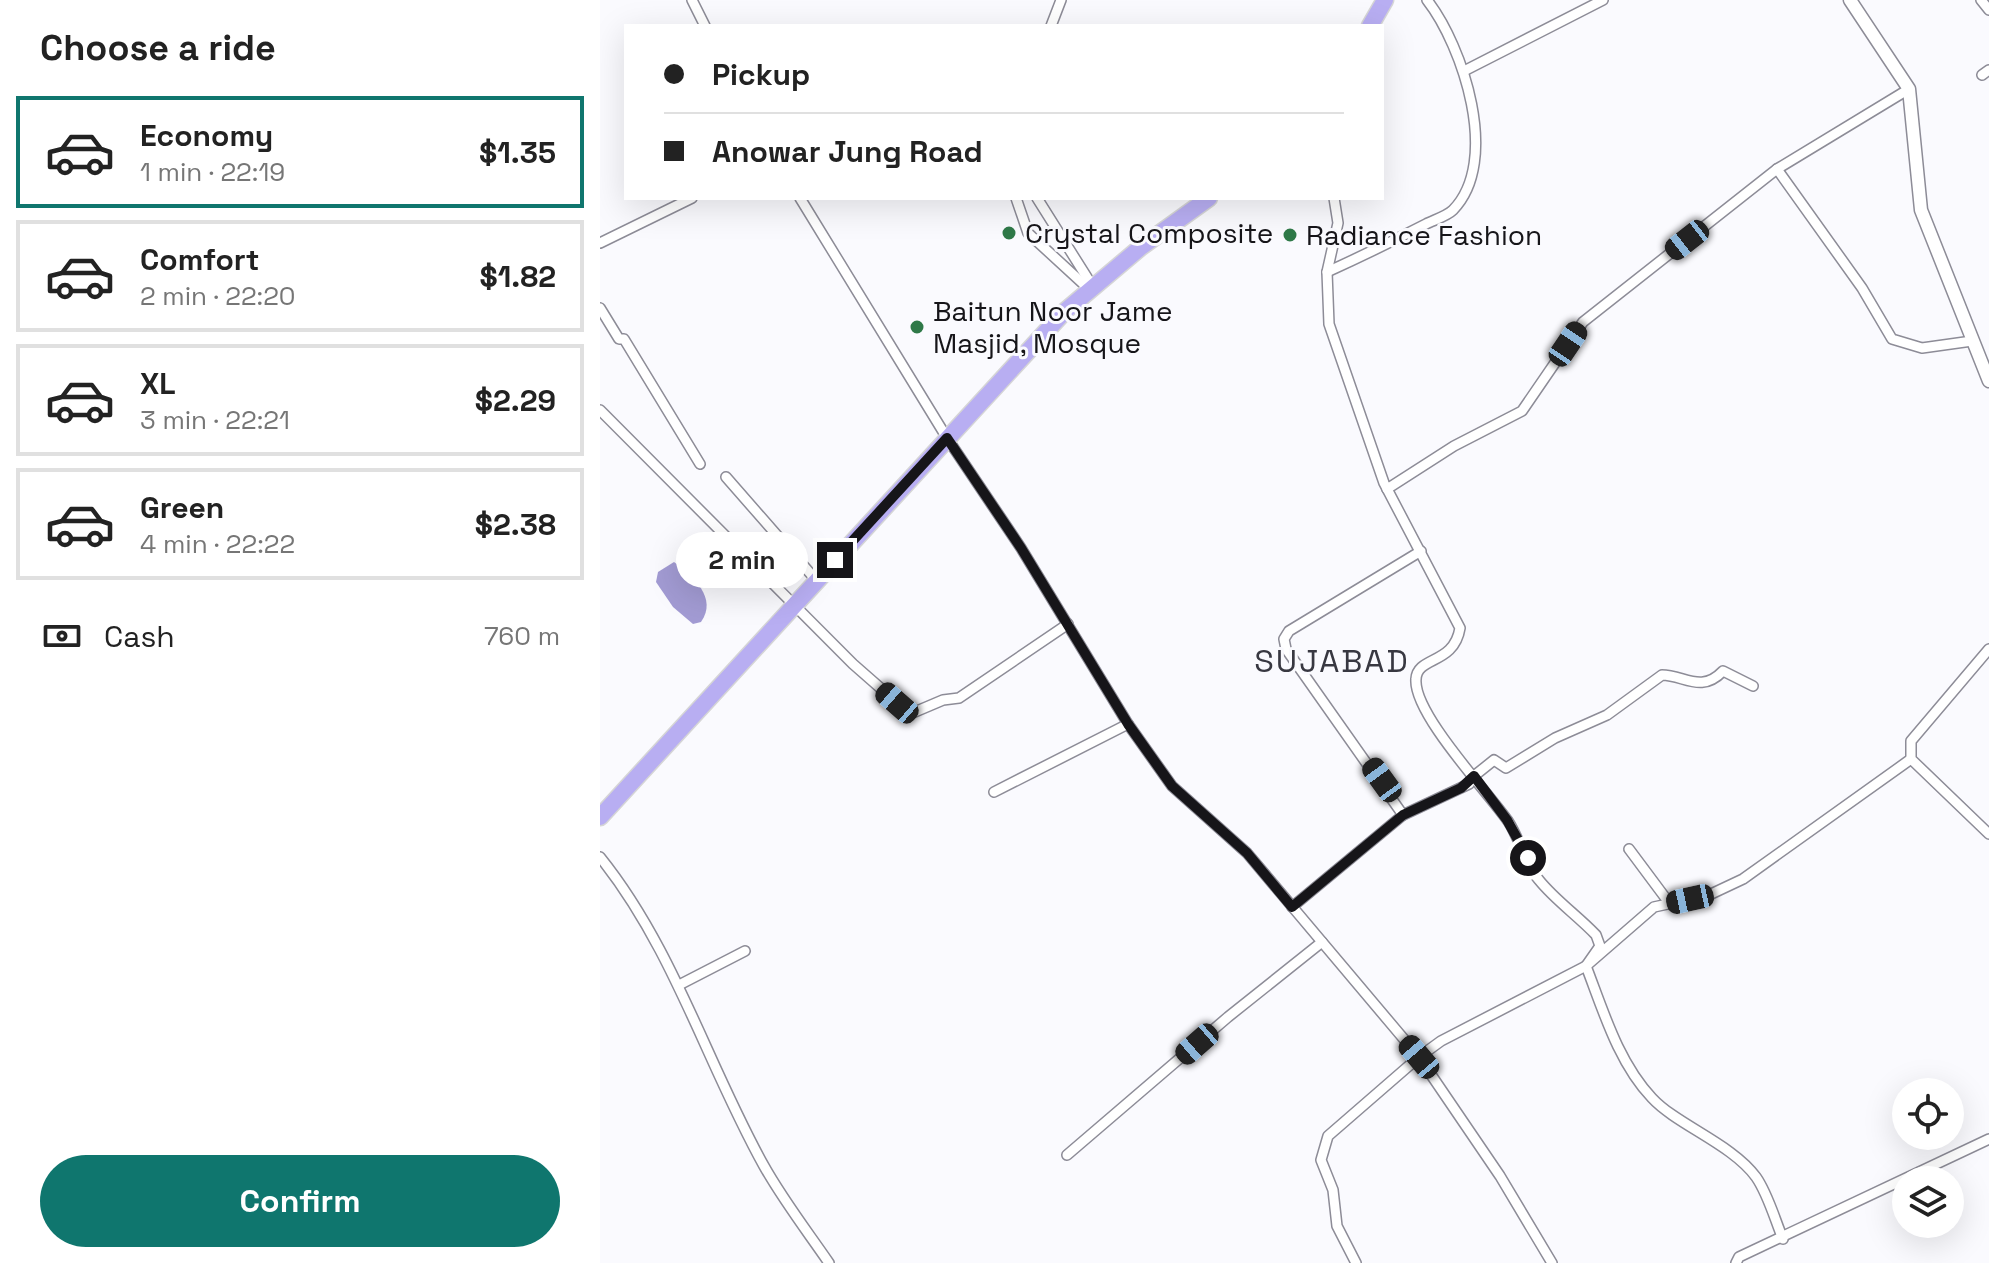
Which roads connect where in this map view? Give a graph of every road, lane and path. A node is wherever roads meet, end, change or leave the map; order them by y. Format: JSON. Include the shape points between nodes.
{"nodes":[{"id":1,"x":692,"y":0,"type":"edge"},
{"id":2,"x":1061,"y":0,"type":"edge"},
{"id":3,"x":1385,"y":0,"type":"edge"},
{"id":4,"x":1427,"y":0,"type":"edge"},
{"id":5,"x":1603,"y":0,"type":"edge"},
{"id":6,"x":1850,"y":0,"type":"edge"},
{"id":7,"x":1981,"y":0,"type":"edge"},
{"id":8,"x":1989,"y":10,"type":"edge"},
{"id":9,"x":704,"y":24,"type":"edge"},
{"id":10,"x":1052,"y":24,"type":"edge"},
{"id":11,"x":1371,"y":24,"type":"edge"},
{"id":12,"x":1464,"y":71,"type":"junction"},
{"id":13,"x":1909,"y":89,"type":"junction"},
{"id":14,"x":1777,"y":169,"type":"junction"},
{"id":15,"x":688,"y":200,"type":"edge"},
{"id":16,"x":801,"y":200,"type":"edge"},
{"id":17,"x":1017,"y":200,"type":"edge"},
{"id":18,"x":1038,"y":200,"type":"edge"},
{"id":19,"x":1206,"y":200,"type":"edge"},
{"id":20,"x":1334,"y":200,"type":"edge"},
{"id":21,"x":600,"y":243,"type":"edge"},
{"id":22,"x":1327,"y":272,"type":"junction"},
{"id":23,"x":1092,"y":289,"type":"junction"},
{"id":24,"x":600,"y":308,"type":"edge"},
{"id":25,"x":1972,"y":341,"type":"junction"},
{"id":26,"x":1989,"y":381,"type":"edge"},
{"id":27,"x":600,"y":410,"type":"edge"},
{"id":28,"x":947,"y":438,"type":"junction"},
{"id":29,"x":700,"y":464,"type":"dead end"},
{"id":30,"x":726,"y":477,"type":"dead end"},
{"id":31,"x":1387,"y":489,"type":"junction"},
{"id":32,"x":1421,"y":551,"type":"junction"},
{"id":33,"x":816,"y":580,"type":"junction"},
{"id":34,"x":796,"y":604,"type":"junction"},
{"id":35,"x":1068,"y":624,"type":"junction"},
{"id":36,"x":1989,"y":649,"type":"edge"},
{"id":37,"x":1753,"y":686,"type":"dead end"},
{"id":38,"x":1128,"y":724,"type":"junction"},
{"id":39,"x":1911,"y":759,"type":"junction"},
{"id":40,"x":1474,"y":776,"type":"junction"},
{"id":41,"x":994,"y":792,"type":"dead end"},
{"id":42,"x":1403,"y":815,"type":"junction"},
{"id":43,"x":600,"y":817,"type":"edge"},
{"id":44,"x":1989,"y":834,"type":"edge"},
{"id":45,"x":1629,"y":849,"type":"dead end"},
{"id":46,"x":600,"y":857,"type":"edge"},
{"id":47,"x":1670,"y":904,"type":"junction"},
{"id":48,"x":1292,"y":907,"type":"junction"},
{"id":49,"x":1322,"y":942,"type":"junction"},
{"id":50,"x":745,"y":951,"type":"dead end"},
{"id":51,"x":1586,"y":966,"type":"junction"},
{"id":52,"x":679,"y":985,"type":"junction"},
{"id":53,"x":1419,"y":1057,"type":"junction"},
{"id":54,"x":1989,"y":1139,"type":"edge"},
{"id":55,"x":1067,"y":1155,"type":"dead end"},
{"id":56,"x":1783,"y":1239,"type":"junction"},
{"id":57,"x":1740,"y":1261,"type":"edge"},
{"id":58,"x":829,"y":1263,"type":"edge"},
{"id":59,"x":1356,"y":1263,"type":"edge"},
{"id":60,"x":1552,"y":1263,"type":"edge"}],
"edges":[{"from":1,"to":9,"type":"street"},
{"from":2,"to":10,"type":"street"},
{"from":3,"to":11,"type":"highway"},
{"from":4,"to":12,"type":"street"},
{"from":5,"to":12,"type":"street"},
{"from":6,"to":13,"type":"street"},
{"from":7,"to":8,"type":"street"},
{"from":12,"to":22,"type":"street","via":[[1478,139],[1468,183],[1453,210]]},
{"from":13,"to":14,"type":"street"},
{"from":13,"to":25,"type":"street","via":[[1921,210]]},
{"from":14,"to":25,"type":"street","via":[[1892,339],[1922,348]]},
{"from":14,"to":31,"type":"street","via":[[1583,322],[1522,411]]},
{"from":15,"to":21,"type":"street"},
{"from":16,"to":28,"type":"street"},
{"from":17,"to":23,"type":"street","via":[[1028,233]]},
{"from":18,"to":23,"type":"street"},
{"from":19,"to":23,"type":"highway"},
{"from":20,"to":22,"type":"street","via":[[1338,223]]},
{"from":22,"to":31,"type":"street","via":[[1329,324]]},
{"from":23,"to":28,"type":"highway","via":[[1064,312]]},
{"from":24,"to":29,"type":"street"},
{"from":25,"to":26,"type":"street"},
{"from":27,"to":34,"type":"street"},
{"from":28,"to":33,"type":"highway"},
{"from":28,"to":35,"type":"street"},
{"from":30,"to":33,"type":"street"},
{"from":31,"to":32,"type":"street"},
{"from":32,"to":40,"type":"street","via":[[1460,628],[1446,655],[1422,665],[1415,675],[1416,687],[1440,736]]},
{"from":32,"to":42,"type":"street","via":[[1289,631],[1283,643]]},
{"from":33,"to":34,"type":"highway"},
{"from":34,"to":35,"type":"street","via":[[910,714],[959,698]]},
{"from":34,"to":43,"type":"highway"},
{"from":35,"to":38,"type":"street"},
{"from":36,"to":39,"type":"street","via":[[1911,741]]},
{"from":37,"to":40,"type":"street","via":[[1723,671],[1693,683],[1662,675],[1607,715],[1506,768],[1494,760]]},
{"from":38,"to":41,"type":"street"},
{"from":38,"to":48,"type":"street","via":[[1172,786],[1247,853]]},
{"from":39,"to":44,"type":"street"},
{"from":39,"to":47,"type":"street","via":[[1743,879],[1709,895]]},
{"from":40,"to":42,"type":"street","via":[[1461,788]]},
{"from":40,"to":51,"type":"street","via":[[1519,839],[1540,882],[1596,935],[1600,946]]},
{"from":42,"to":48,"type":"street"},
{"from":45,"to":47,"type":"street"},
{"from":46,"to":52,"type":"street","via":[[632,901]]},
{"from":47,"to":51,"type":"street","via":[[1654,907],[1632,922]]},
{"from":48,"to":49,"type":"street"},
{"from":49,"to":53,"type":"street"},
{"from":49,"to":55,"type":"street"},
{"from":50,"to":52,"type":"street"},
{"from":51,"to":53,"type":"street"},
{"from":51,"to":56,"type":"street","via":[[1634,1075],[1654,1101],[1756,1176]]},
{"from":52,"to":58,"type":"street","via":[[764,1165]]},
{"from":53,"to":59,"type":"street","via":[[1328,1136],[1321,1160],[1333,1190],[1337,1226]]},
{"from":53,"to":60,"type":"street"},
{"from":54,"to":56,"type":"street"},
{"from":56,"to":57,"type":"street"}]}
